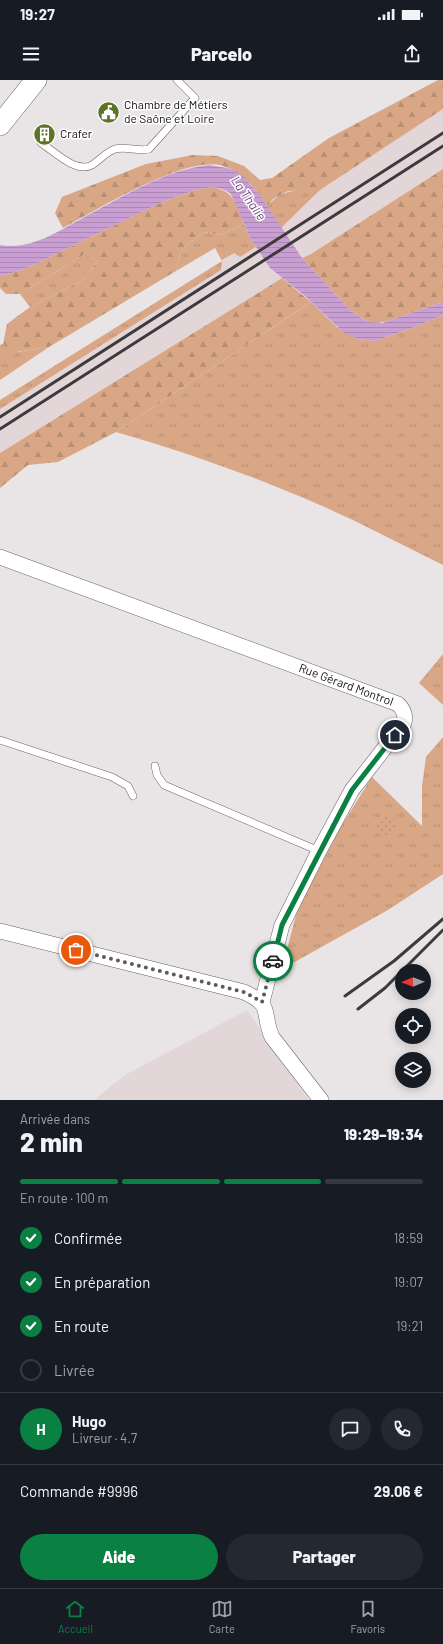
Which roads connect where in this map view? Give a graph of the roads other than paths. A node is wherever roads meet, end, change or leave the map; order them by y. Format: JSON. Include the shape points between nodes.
{"nodes":[{"id":1,"x":36,"y":80,"type":"edge"},
{"id":2,"x":177,"y":80,"type":"edge"},
{"id":3,"x":0,"y":125,"type":"edge"},
{"id":4,"x":41,"y":143,"type":"dead end"},
{"id":5,"x":0,"y":558,"type":"edge"},
{"id":6,"x":0,"y":740,"type":"edge"},
{"id":7,"x":155,"y":766,"type":"dead end"},
{"id":8,"x":133,"y":796,"type":"dead end"},
{"id":9,"x":319,"y":851,"type":"junction"},
{"id":10,"x":0,"y":931,"type":"edge"},
{"id":11,"x":262,"y":1002,"type":"junction"},
{"id":12,"x":321,"y":1100,"type":"edge"}],
"edges":[{"from":1,"to":3,"type":"main road"},
{"from":2,"to":4,"type":"lane","via":[[196,98],[149,149],[113,150],[84,168],[75,166]]},
{"from":5,"to":9,"type":"street","name":"Rue Gérard Montrol","via":[[398,704],[403,708],[404,723],[352,790]]},
{"from":6,"to":8,"type":"lane","via":[[112,777],[128,786]]},
{"from":7,"to":9,"type":"lane","via":[[157,775],[164,785]]},
{"from":9,"to":11,"type":"street","name":"Rue Gérard Montrol","via":[[282,925]]},
{"from":10,"to":11,"type":"street","via":[[244,992]]},
{"from":11,"to":12,"type":"street","via":[[272,1037]]}]}
